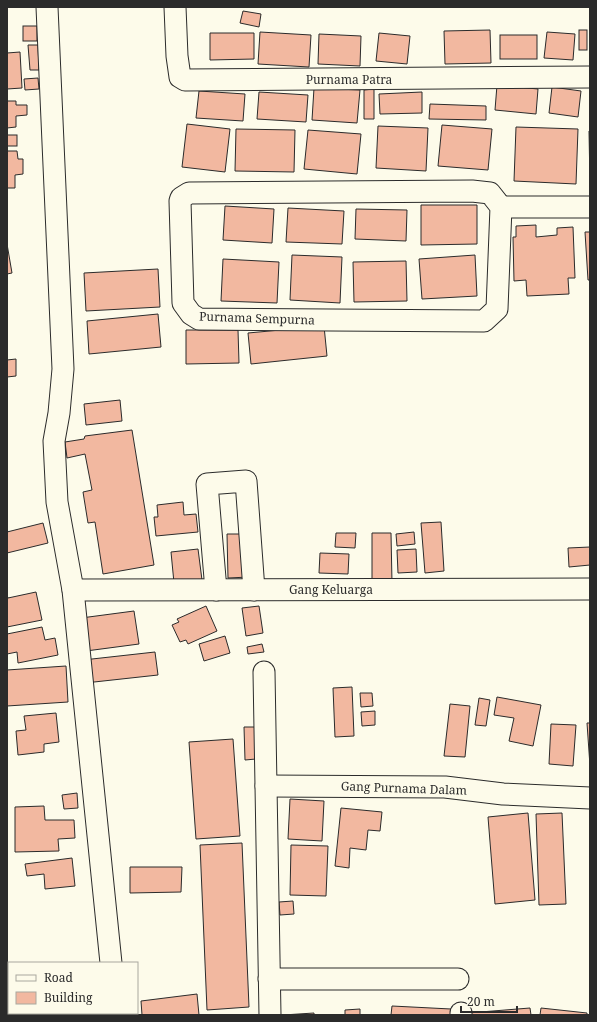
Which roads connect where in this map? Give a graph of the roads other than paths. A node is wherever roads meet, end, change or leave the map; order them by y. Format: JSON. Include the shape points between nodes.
{"nodes":[{"id":1,"x":47,"y":7,"type":"edge"},
{"id":2,"x":175,"y":7,"type":"edge"},
{"id":3,"x":590,"y":77,"type":"edge"},
{"id":4,"x":501,"y":207,"type":"junction"},
{"id":5,"x":590,"y":207,"type":"edge"},
{"id":6,"x":590,"y":588,"type":"edge"},
{"id":7,"x":73,"y":590,"type":"junction"},
{"id":8,"x":216,"y":590,"type":"junction"},
{"id":9,"x":254,"y":590,"type":"junction"},
{"id":10,"x":264,"y":672,"type":"dead end"},
{"id":11,"x":266,"y":786,"type":"junction"},
{"id":12,"x":590,"y":798,"type":"edge"},
{"id":13,"x":111,"y":962,"type":"edge"},
{"id":14,"x":269,"y":979,"type":"junction"},
{"id":15,"x":458,"y":979,"type":"dead end"},
{"id":16,"x":270,"y":1015,"type":"edge"}],
"edges":[{"from":1,"to":7,"type":"street","via":[[64,369],[54,441],[57,502]]},
{"from":2,"to":3,"type":"street","name":"Purnama Patra","via":[[177,56],[180,77],[185,80]]},
{"from":4,"to":4,"type":"street","name":"Purnama Sempurna","via":[[490,193],[472,191],[189,193],[180,201],[183,303],[191,314],[199,318],[484,320],[497,310]]},
{"from":4,"to":5,"type":"street"},
{"from":6,"to":9,"type":"street","name":"Gang Keluarga"},
{"from":7,"to":8,"type":"street","name":"Gang Keluarga"},
{"from":7,"to":13,"type":"street"},
{"from":8,"to":9,"type":"street","name":"Gang Keluarga"},
{"from":8,"to":9,"type":"street","via":[[207,484],[246,481]]},
{"from":10,"to":11,"type":"street"},
{"from":11,"to":12,"type":"street","name":"Gang Purnama Dalam","via":[[445,787],[503,794]]},
{"from":11,"to":14,"type":"street"},
{"from":14,"to":15,"type":"street"},
{"from":14,"to":16,"type":"street"}]}
